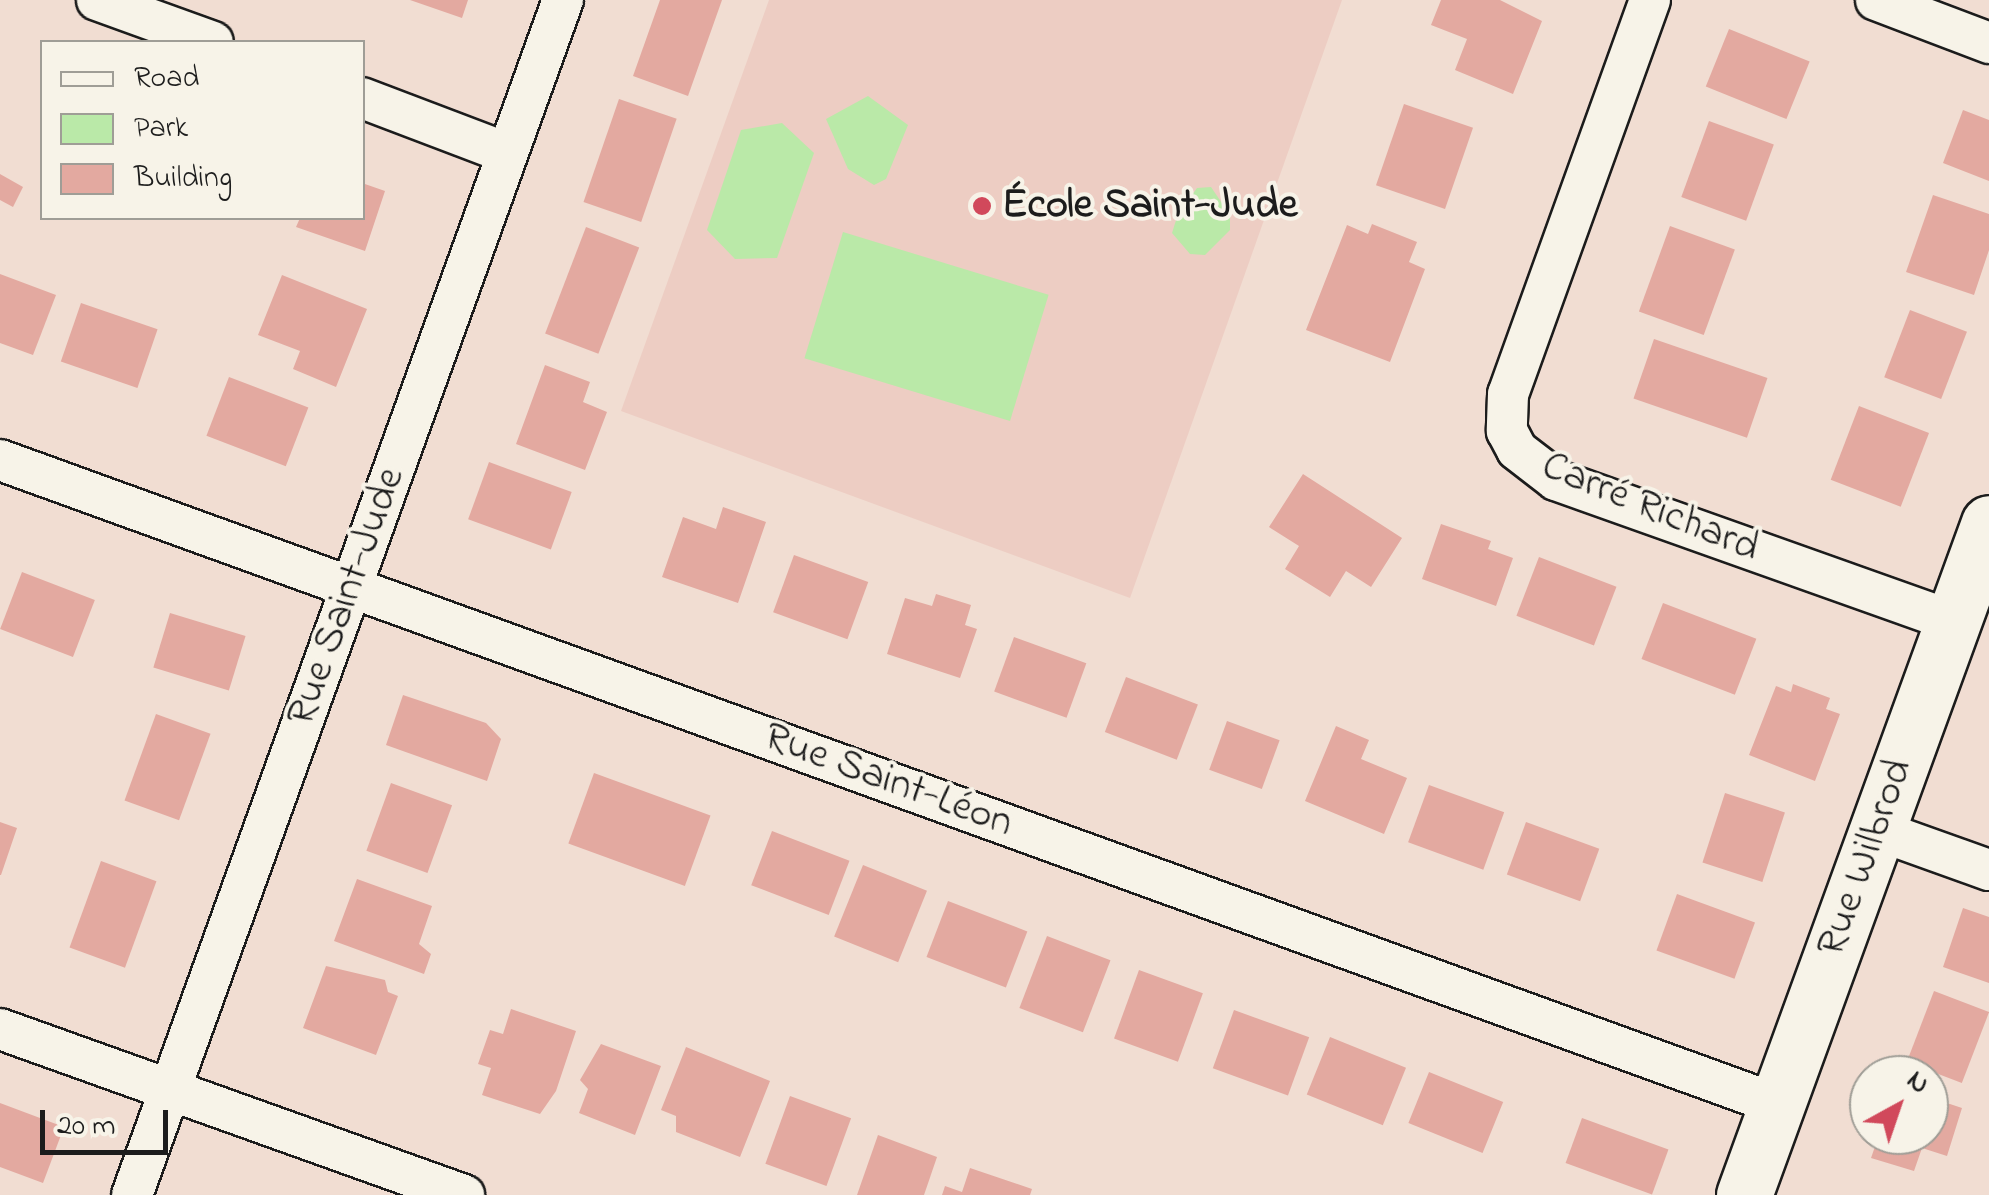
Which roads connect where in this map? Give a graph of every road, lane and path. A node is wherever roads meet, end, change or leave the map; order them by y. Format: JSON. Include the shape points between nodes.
{"nodes":[{"id":1,"x":96,"y":0,"type":"edge"},
{"id":2,"x":563,"y":0,"type":"edge"},
{"id":3,"x":1650,"y":0,"type":"edge"},
{"id":4,"x":1876,"y":0,"type":"edge"},
{"id":5,"x":142,"y":8,"type":"edge"},
{"id":6,"x":208,"y":40,"type":"edge"},
{"id":7,"x":1989,"y":43,"type":"edge"},
{"id":8,"x":365,"y":99,"type":"edge"},
{"id":9,"x":506,"y":153,"type":"junction"},
{"id":10,"x":0,"y":460,"type":"edge"},
{"id":11,"x":1989,"y":523,"type":"edge"},
{"id":12,"x":353,"y":585,"type":"junction"},
{"id":13,"x":1953,"y":621,"type":"junction"},
{"id":14,"x":1877,"y":830,"type":"junction"},
{"id":15,"x":1989,"y":870,"type":"edge"},
{"id":16,"x":0,"y":1029,"type":"edge"},
{"id":17,"x":170,"y":1090,"type":"junction"},
{"id":18,"x":1776,"y":1104,"type":"junction"},
{"id":19,"x":132,"y":1195,"type":"edge"},
{"id":20,"x":464,"y":1195,"type":"edge"},
{"id":21,"x":1744,"y":1195,"type":"edge"}],
"edges":[{"from":1,"to":5,"type":"street"},
{"from":2,"to":9,"type":"street","name":"Rue Saint-Jude"},
{"from":3,"to":13,"type":"street","name":"Carré Richard","via":[[1508,394],[1507,431],[1517,450],[1556,480]]},
{"from":4,"to":7,"type":"street"},
{"from":5,"to":6,"type":"street"},
{"from":8,"to":9,"type":"street"},
{"from":9,"to":12,"type":"street","name":"Rue Saint-Jude"},
{"from":10,"to":12,"type":"street","name":"Rue Saint-Léon"},
{"from":11,"to":13,"type":"street","name":"Rue Wilbrod"},
{"from":12,"to":17,"type":"street","name":"Rue Saint-Jude"},
{"from":12,"to":18,"type":"street","name":"Rue Saint-Léon"},
{"from":13,"to":14,"type":"street","name":"Rue Wilbrod"},
{"from":14,"to":15,"type":"street"},
{"from":14,"to":18,"type":"street","name":"Rue Wilbrod"},
{"from":16,"to":17,"type":"street"},
{"from":17,"to":19,"type":"street","name":"Rue Saint-Jude"},
{"from":17,"to":20,"type":"street"},
{"from":18,"to":21,"type":"street","name":"Rue Wilbrod"}]}
